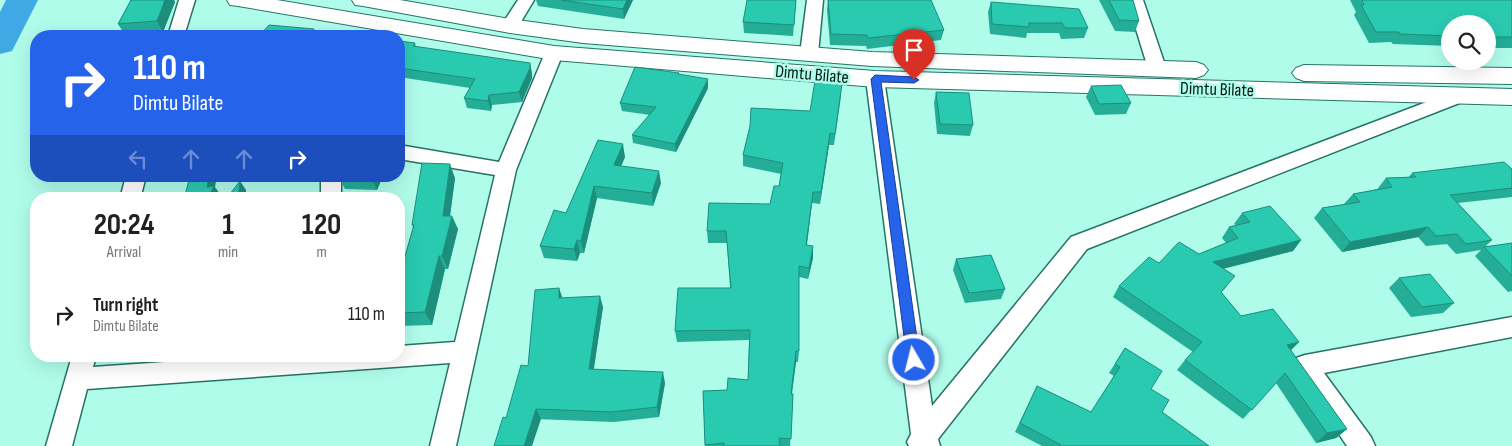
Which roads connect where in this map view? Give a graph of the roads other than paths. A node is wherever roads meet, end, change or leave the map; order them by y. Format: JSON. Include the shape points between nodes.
{"nodes":[{"id":1,"x":187,"y":0,"type":"edge"},
{"id":2,"x":238,"y":0,"type":"edge"},
{"id":3,"x":363,"y":0,"type":"edge"},
{"id":4,"x":526,"y":0,"type":"edge"},
{"id":5,"x":815,"y":0,"type":"edge"},
{"id":6,"x":1135,"y":0,"type":"edge"},
{"id":7,"x":510,"y":26,"type":"junction"},
{"id":8,"x":178,"y":30,"type":"edge"},
{"id":9,"x":554,"y":53,"type":"junction"},
{"id":10,"x":809,"y":54,"type":"junction"},
{"id":11,"x":1156,"y":68,"type":"junction"},
{"id":12,"x":1512,"y":76,"type":"edge"},
{"id":13,"x":875,"y":79,"type":"junction"},
{"id":14,"x":1460,"y":96,"type":"junction"},
{"id":15,"x":1512,"y":97,"type":"edge"},
{"id":16,"x":405,"y":153,"type":"edge"},
{"id":17,"x":506,"y":170,"type":"junction"},
{"id":18,"x":1508,"y":332,"type":"edge"},
{"id":19,"x":464,"y":352,"type":"junction"},
{"id":20,"x":405,"y":355,"type":"edge"},
{"id":21,"x":248,"y":362,"type":"edge"},
{"id":22,"x":81,"y":368,"type":"edge"},
{"id":23,"x":923,"y":443,"type":"edge"},
{"id":24,"x":59,"y":446,"type":"edge"},
{"id":25,"x":443,"y":446,"type":"edge"},
{"id":26,"x":1362,"y":446,"type":"edge"}],
"edges":[{"from":1,"to":8,"type":"street"},
{"from":2,"to":9,"type":"main road","name":"Dimtu Bilate"},
{"from":3,"to":7,"type":"main road"},
{"from":4,"to":7,"type":"street"},
{"from":5,"to":10,"type":"street"},
{"from":6,"to":11,"type":"street"},
{"from":7,"to":10,"type":"main road","via":[[583,36]]},
{"from":9,"to":13,"type":"main road","name":"Dimtu Bilate"},
{"from":9,"to":17,"type":"street"},
{"from":10,"to":11,"type":"main road"},
{"from":11,"to":12,"type":"main road"},
{"from":13,"to":14,"type":"main road","name":"Dimtu Bilate"},
{"from":13,"to":23,"type":"street"},
{"from":14,"to":15,"type":"main road","name":"Dimtu Bilate"},
{"from":14,"to":23,"type":"street","via":[[1079,243]]},
{"from":16,"to":17,"type":"street"},
{"from":17,"to":19,"type":"street"},
{"from":18,"to":26,"type":"street","via":[[1305,366]]},
{"from":19,"to":20,"type":"street"},
{"from":19,"to":25,"type":"street"},
{"from":21,"to":22,"type":"street"},
{"from":22,"to":24,"type":"street"}]}
